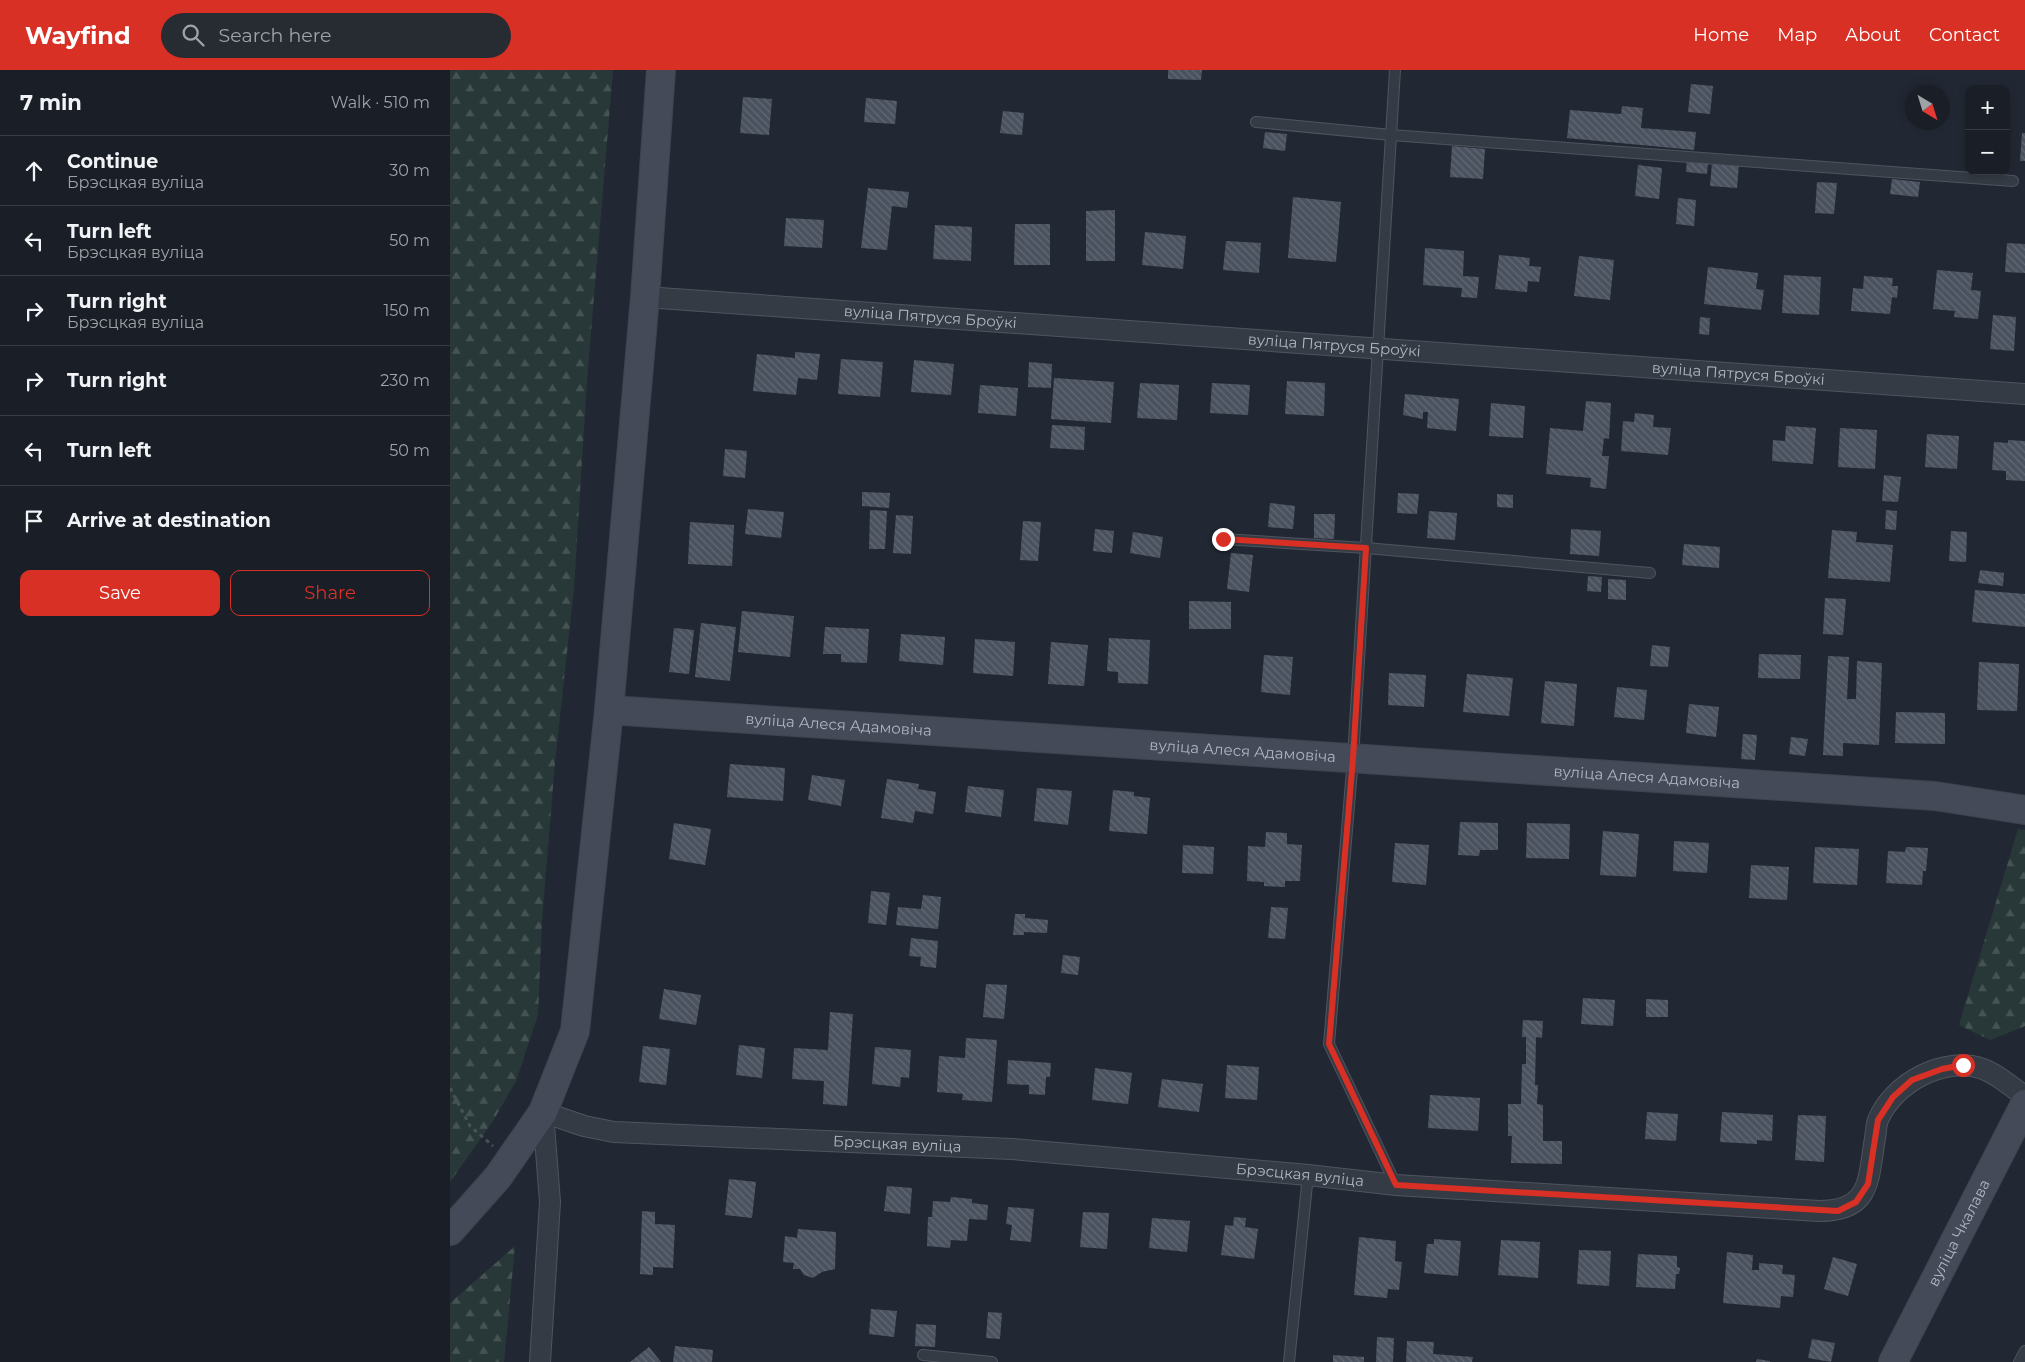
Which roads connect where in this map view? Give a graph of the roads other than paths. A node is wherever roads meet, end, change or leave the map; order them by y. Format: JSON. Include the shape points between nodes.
{"nodes":[{"id":1,"x":661,"y":70,"type":"edge"},
{"id":2,"x":1395,"y":70,"type":"edge"},
{"id":3,"x":1256,"y":122,"type":"dead end"},
{"id":4,"x":1391,"y":135,"type":"junction"},
{"id":5,"x":2013,"y":181,"type":"dead end"},
{"id":6,"x":645,"y":297,"type":"junction"},
{"id":7,"x":1379,"y":348,"type":"junction"},
{"id":8,"x":2025,"y":394,"type":"edge"},
{"id":9,"x":1223,"y":539,"type":"dead end"},
{"id":10,"x":1366,"y":548,"type":"junction"},
{"id":11,"x":1650,"y":573,"type":"dead end"},
{"id":12,"x":609,"y":710,"type":"junction"},
{"id":13,"x":1353,"y":758,"type":"junction"},
{"id":14,"x":2025,"y":810,"type":"edge"},
{"id":15,"x":2025,"y":1096,"type":"edge"},
{"id":16,"x":2025,"y":1104,"type":"edge"},
{"id":17,"x":543,"y":1112,"type":"junction"},
{"id":18,"x":1308,"y":1175,"type":"junction"},
{"id":19,"x":1396,"y":1185,"type":"junction"},
{"id":20,"x":450,"y":1231,"type":"edge"},
{"id":21,"x":2025,"y":1351,"type":"edge"},
{"id":22,"x":923,"y":1355,"type":"dead end"},
{"id":23,"x":540,"y":1362,"type":"edge"},
{"id":24,"x":992,"y":1362,"type":"edge"},
{"id":25,"x":1289,"y":1362,"type":"edge"},
{"id":26,"x":1893,"y":1362,"type":"edge"},
{"id":27,"x":2019,"y":1362,"type":"edge"}],
"edges":[{"from":1,"to":6,"type":"street"},
{"from":2,"to":4,"type":"lane"},
{"from":3,"to":4,"type":"lane"},
{"from":4,"to":5,"type":"lane"},
{"from":4,"to":7,"type":"lane"},
{"from":6,"to":7,"type":"street","name":"вуліца Пятруся Броўкі"},
{"from":6,"to":12,"type":"street"},
{"from":7,"to":8,"type":"street","name":"вуліца Пятруся Броўкі"},
{"from":7,"to":10,"type":"lane"},
{"from":9,"to":10,"type":"lane"},
{"from":10,"to":11,"type":"lane"},
{"from":10,"to":13,"type":"lane"},
{"from":12,"to":13,"type":"street","name":"вуліца Алеся Адамовіча"},
{"from":12,"to":17,"type":"street","via":[[576,1031]]},
{"from":13,"to":14,"type":"street","name":"вуліца Алеся Адамовіча","via":[[1935,796]]},
{"from":13,"to":19,"type":"lane","via":[[1329,1044]]},
{"from":15,"to":19,"type":"street","name":"Брэсцкая вуліца","via":[[1984,1069],[1963,1065],[1912,1080],[1893,1097],[1878,1120],[1868,1184],[1856,1202],[1838,1211]]},
{"from":16,"to":26,"type":"street","name":"вуліца Чкалава"},
{"from":17,"to":18,"type":"street","name":"Брэсцкая вуліца","via":[[614,1132],[1012,1149]]},
{"from":17,"to":20,"type":"street","via":[[512,1160]]},
{"from":17,"to":23,"type":"street","via":[[550,1202]]},
{"from":18,"to":19,"type":"street","name":"Брэсцкая вуліца"},
{"from":18,"to":25,"type":"lane"},
{"from":21,"to":27,"type":"lane"},
{"from":22,"to":24,"type":"lane"}]}
